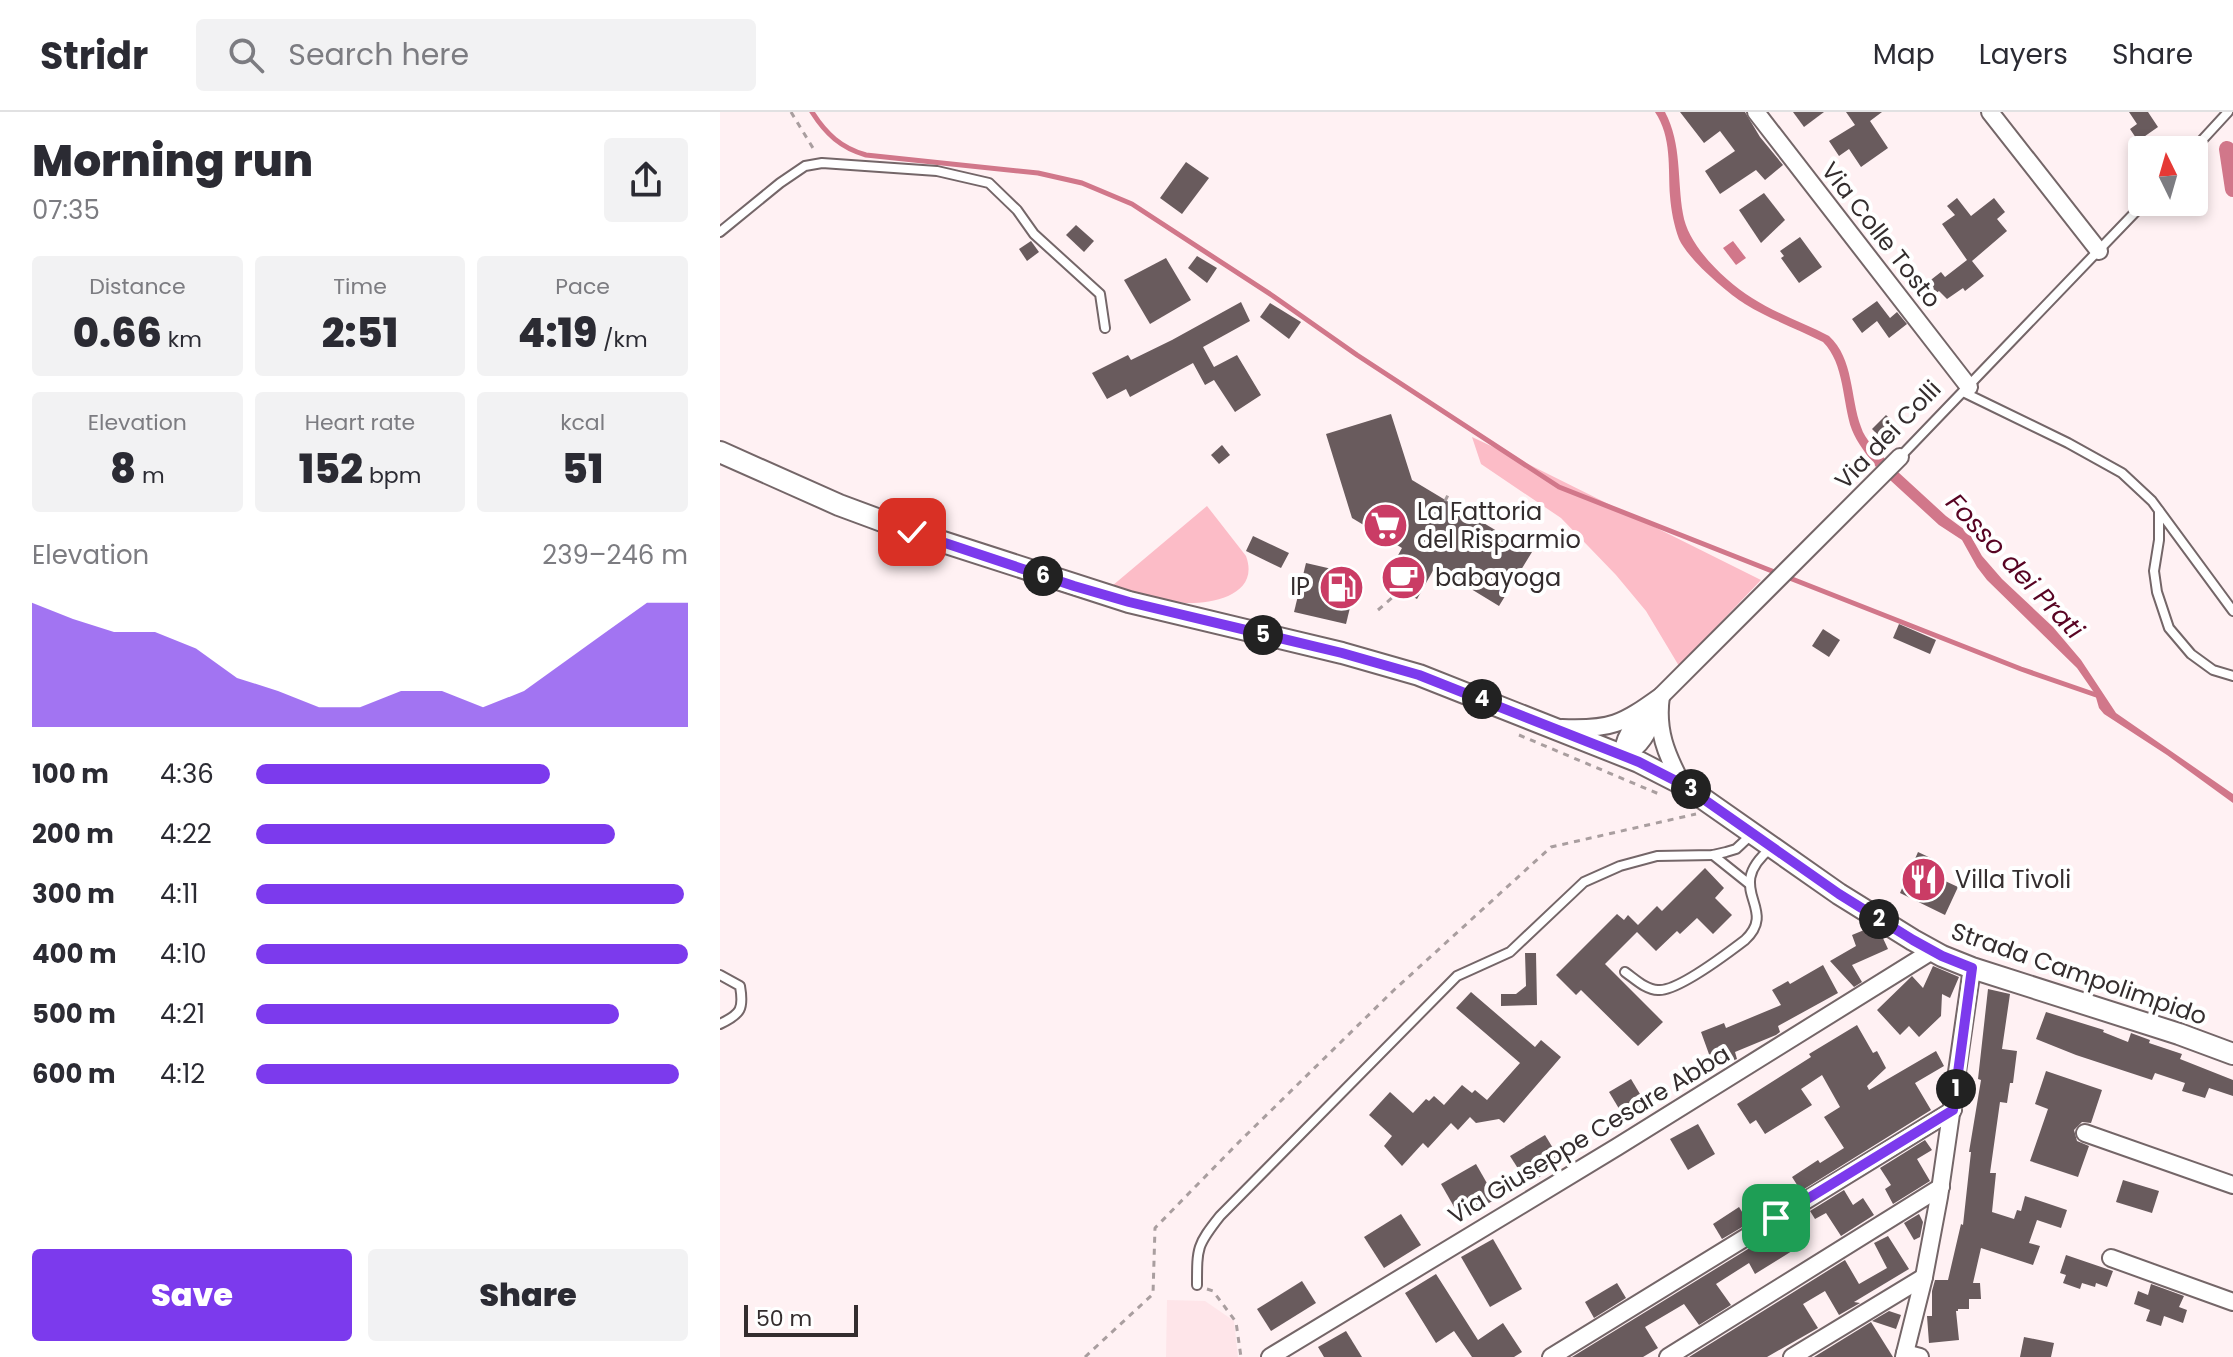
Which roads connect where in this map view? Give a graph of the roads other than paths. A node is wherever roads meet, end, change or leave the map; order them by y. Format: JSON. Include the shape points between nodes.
{"nodes":[{"id":1,"x":1756,"y":112,"type":"edge"},
{"id":2,"x":1990,"y":112,"type":"edge"},
{"id":3,"x":2228,"y":112,"type":"edge"},
{"id":4,"x":2206,"y":136,"type":"edge"},
{"id":5,"x":2132,"y":216,"type":"edge"},
{"id":6,"x":720,"y":232,"type":"edge"},
{"id":7,"x":2099,"y":251,"type":"junction"},
{"id":8,"x":1105,"y":328,"type":"dead end"},
{"id":9,"x":1966,"y":389,"type":"junction"},
{"id":10,"x":720,"y":452,"type":"edge"},
{"id":11,"x":1900,"y":457,"type":"joint"},
{"id":12,"x":2159,"y":510,"type":"junction"},
{"id":13,"x":2233,"y":611,"type":"edge"},
{"id":14,"x":2233,"y":676,"type":"edge"},
{"id":15,"x":1661,"y":696,"type":"junction"},
{"id":16,"x":1553,"y":727,"type":"junction"},
{"id":17,"x":1623,"y":756,"type":"junction"},
{"id":18,"x":1682,"y":784,"type":"junction"},
{"id":19,"x":1752,"y":834,"type":"junction"},
{"id":20,"x":1771,"y":847,"type":"junction"},
{"id":21,"x":1713,"y":855,"type":"junction"},
{"id":22,"x":1748,"y":883,"type":"junction"},
{"id":23,"x":1932,"y":951,"type":"junction"},
{"id":24,"x":1972,"y":968,"type":"junction"},
{"id":25,"x":1625,"y":972,"type":"dead end"},
{"id":26,"x":720,"y":975,"type":"edge"},
{"id":27,"x":720,"y":1024,"type":"edge"},
{"id":28,"x":2233,"y":1054,"type":"edge"},
{"id":29,"x":1953,"y":1110,"type":"junction"},
{"id":30,"x":2085,"y":1133,"type":"dead end"},
{"id":31,"x":2233,"y":1185,"type":"edge"},
{"id":32,"x":1941,"y":1187,"type":"junction"},
{"id":33,"x":2111,"y":1258,"type":"dead end"},
{"id":34,"x":1924,"y":1277,"type":"junction"},
{"id":35,"x":1197,"y":1285,"type":"road end"},
{"id":36,"x":2233,"y":1302,"type":"edge"},
{"id":37,"x":1910,"y":1356,"type":"edge"},
{"id":38,"x":1270,"y":1357,"type":"edge"},
{"id":39,"x":1551,"y":1357,"type":"edge"},
{"id":40,"x":1668,"y":1357,"type":"edge"},
{"id":41,"x":1792,"y":1357,"type":"edge"}],
"edges":[{"from":1,"to":9,"type":"street","name":"Via Colle Tosto"},
{"from":2,"to":7,"type":"street"},
{"from":3,"to":4,"type":"lane"},
{"from":5,"to":7,"type":"lane","name":"Via dei Colli"},
{"from":6,"to":8,"type":"lane","via":[[805,166],[937,171],[989,183],[1034,234],[1100,294]]},
{"from":7,"to":9,"type":"lane","name":"Via dei Colli"},
{"from":9,"to":11,"type":"lane","name":"Via dei Colli"},
{"from":9,"to":12,"type":"lane","via":[[2122,473]]},
{"from":10,"to":16,"type":"street","name":"Strada Campolimpido","via":[[884,522],[1074,586],[1391,666]]},
{"from":11,"to":15,"type":"street","name":"Via dei Colli"},
{"from":12,"to":13,"type":"lane"},
{"from":12,"to":14,"type":"lane","via":[[2154,571],[2169,628],[2191,654]]},
{"from":15,"to":16,"type":"street","name":"Via dei Colli","via":[[1616,725]]},
{"from":15,"to":17,"type":"street","name":"Via dei Colli","via":[[1647,735]]},
{"from":15,"to":18,"type":"street","via":[[1662,739]]},
{"from":16,"to":17,"type":"street","name":"Strada Campolimpido"},
{"from":17,"to":18,"type":"street","name":"Strada Campolimpido"},
{"from":18,"to":19,"type":"street","name":"Strada Campolimpido"},
{"from":19,"to":20,"type":"street","name":"Strada Campolimpido"},
{"from":19,"to":21,"type":"lane","via":[[1736,849]]},
{"from":20,"to":22,"type":"lane","via":[[1753,866]]},
{"from":20,"to":23,"type":"street","name":"Strada Campolimpido"},
{"from":21,"to":22,"type":"lane"},
{"from":21,"to":35,"type":"lane","via":[[1657,856],[1584,882],[1510,952],[1457,976],[1220,1216],[1200,1242]]},
{"from":22,"to":25,"type":"lane","via":[[1756,925],[1740,944],[1666,990],[1650,989]]},
{"from":23,"to":24,"type":"street","name":"Strada Campolimpido"},
{"from":23,"to":38,"type":"street","name":"Via Giuseppe Cesare Abba"},
{"from":24,"to":28,"type":"street","name":"Strada Campolimpido"},
{"from":24,"to":29,"type":"street"},
{"from":26,"to":27,"type":"lane","via":[[740,986],[742,1000],[740,1011]]},
{"from":29,"to":32,"type":"street"},
{"from":29,"to":39,"type":"street"},
{"from":30,"to":31,"type":"street"},
{"from":32,"to":34,"type":"street"},
{"from":32,"to":40,"type":"street"},
{"from":33,"to":36,"type":"street"},
{"from":34,"to":37,"type":"street"},
{"from":34,"to":41,"type":"street"}]}
